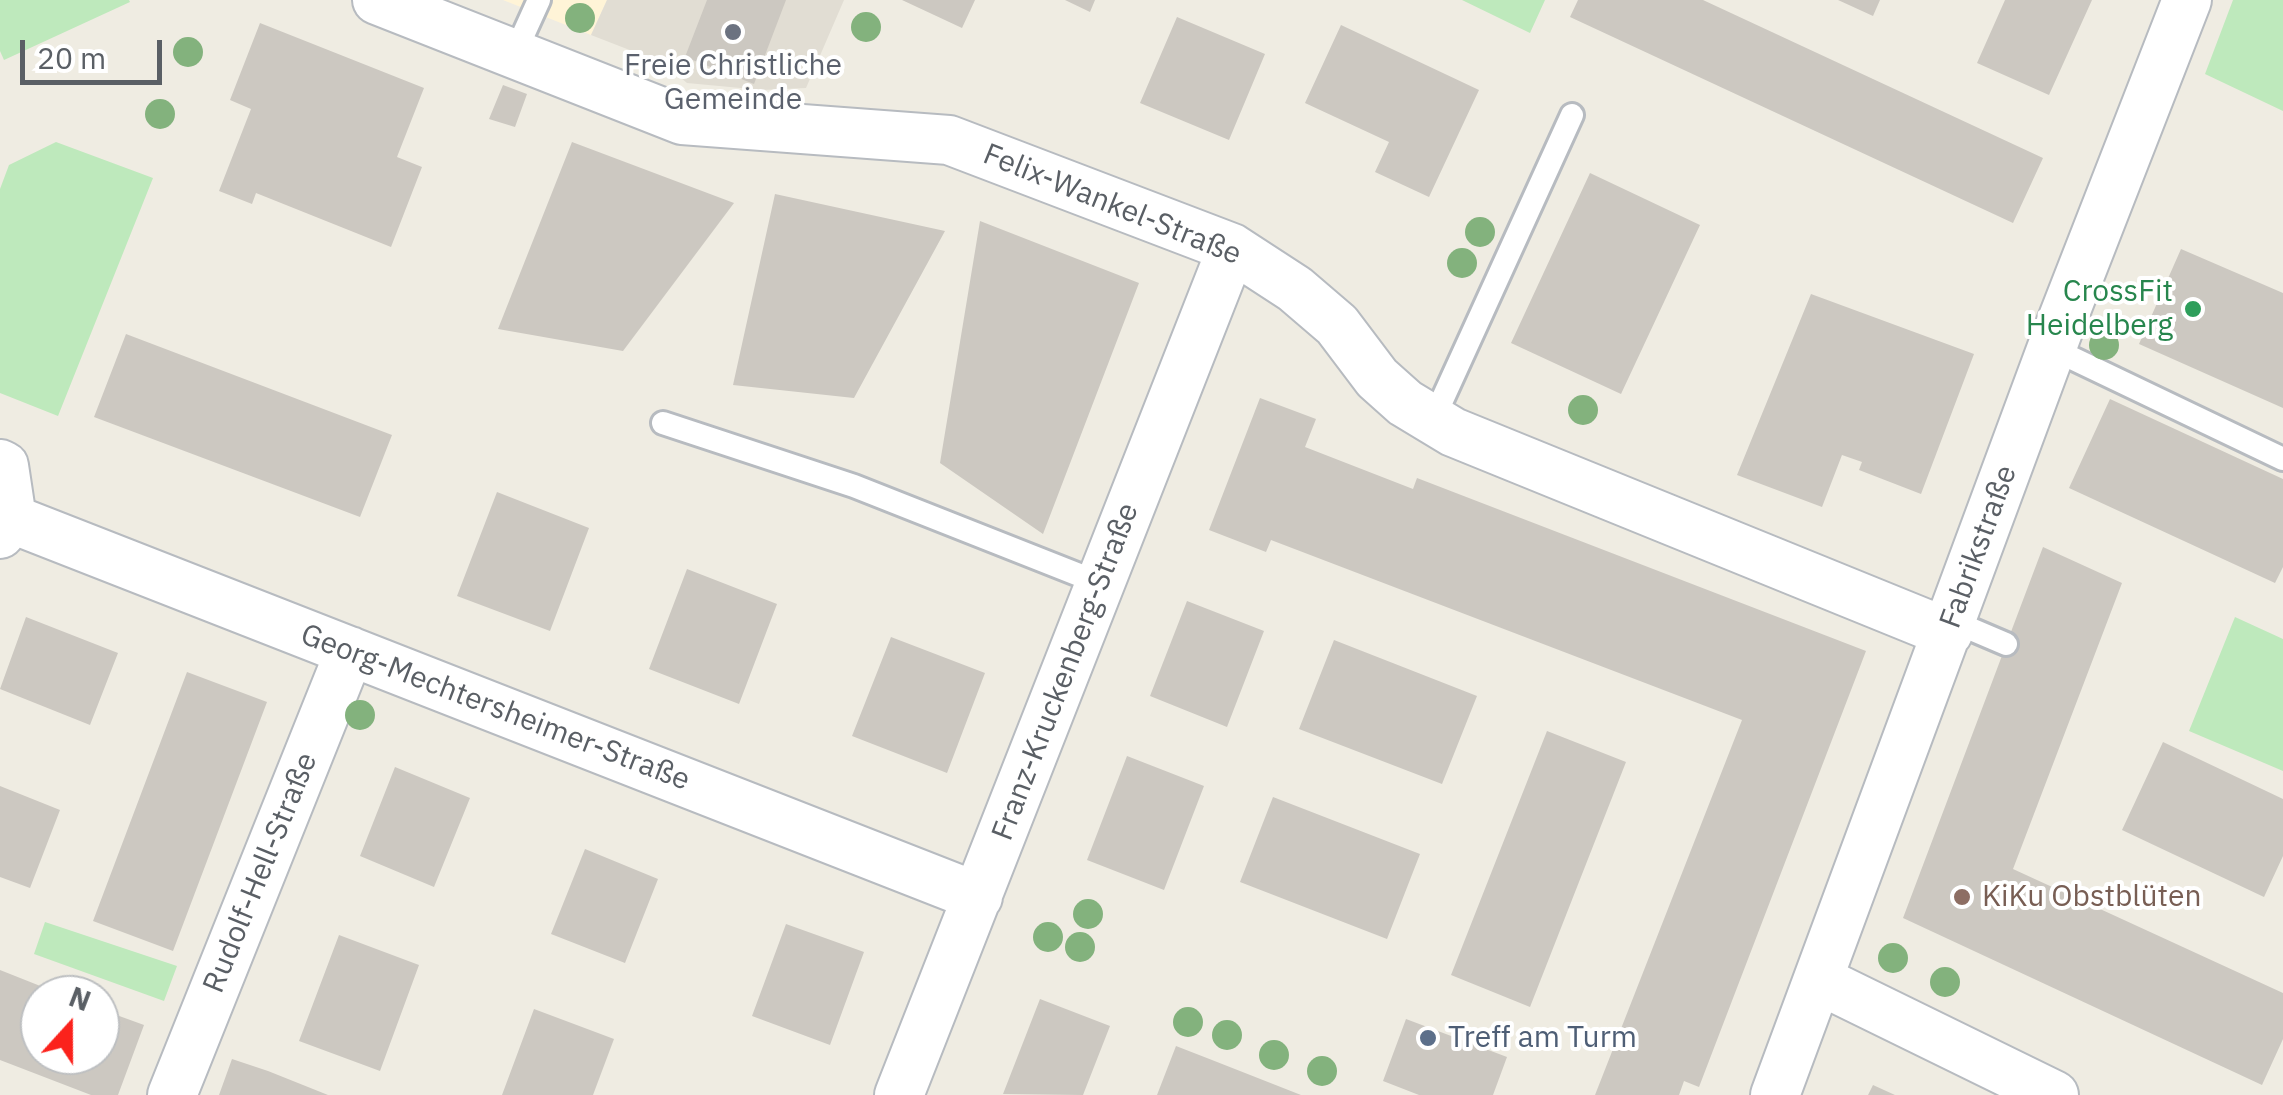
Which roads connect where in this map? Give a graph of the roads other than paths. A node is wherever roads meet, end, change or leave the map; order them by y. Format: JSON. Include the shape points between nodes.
{"nodes":[{"id":1,"x":377,"y":0,"type":"edge"},
{"id":2,"x":539,"y":0,"type":"edge"},
{"id":3,"x":2188,"y":0,"type":"edge"},
{"id":4,"x":514,"y":54,"type":"junction"},
{"id":5,"x":1572,"y":115,"type":"dead end"},
{"id":6,"x":1232,"y":248,"type":"junction"},
{"id":7,"x":2053,"y":349,"type":"junction"},
{"id":8,"x":1433,"y":420,"type":"junction"},
{"id":9,"x":663,"y":424,"type":"dead end"},
{"id":10,"x":2283,"y":458,"type":"edge"},
{"id":11,"x":0,"y":464,"type":"edge"},
{"id":12,"x":6,"y":526,"type":"edge"},
{"id":13,"x":1102,"y":584,"type":"junction"},
{"id":14,"x":1950,"y":627,"type":"junction"},
{"id":15,"x":2006,"y":644,"type":"dead end"},
{"id":16,"x":350,"y":651,"type":"junction"},
{"id":17,"x":978,"y":897,"type":"junction"},
{"id":18,"x":1819,"y":980,"type":"junction"},
{"id":19,"x":172,"y":1095,"type":"edge"},
{"id":20,"x":899,"y":1095,"type":"edge"},
{"id":21,"x":1775,"y":1095,"type":"edge"},
{"id":22,"x":2054,"y":1095,"type":"edge"}],
"edges":[{"from":1,"to":4,"type":"street","name":"Felix-Wankel-Straße"},
{"from":2,"to":4,"type":"lane"},
{"from":3,"to":7,"type":"street","name":"Fabrikstraße"},
{"from":4,"to":6,"type":"street","name":"Felix-Wankel-Straße","via":[[682,120],[949,140]]},
{"from":5,"to":8,"type":"lane"},
{"from":6,"to":8,"type":"street","name":"Felix-Wankel-Straße","via":[[1309,301],[1377,378]]},
{"from":6,"to":13,"type":"street","name":"Franz-Kruckenberg-Straße"},
{"from":7,"to":10,"type":"lane"},
{"from":7,"to":14,"type":"street","name":"Fabrikstraße"},
{"from":8,"to":14,"type":"street","name":"Felix-Wankel-Straße"},
{"from":9,"to":13,"type":"lane","via":[[854,486]]},
{"from":11,"to":12,"type":"street","name":"Georg-Mechtersheimer-Straße"},
{"from":12,"to":16,"type":"street","name":"Georg-Mechtersheimer-Straße"},
{"from":13,"to":17,"type":"street","name":"Franz-Kruckenberg-Straße"},
{"from":14,"to":15,"type":"lane"},
{"from":14,"to":18,"type":"street","name":"Fabrikstraße"},
{"from":16,"to":17,"type":"street","name":"Georg-Mechtersheimer-Straße"},
{"from":16,"to":19,"type":"street","name":"Rudolf-Hell-Straße"},
{"from":17,"to":20,"type":"street","name":"Franz-Kruckenberg-Straße"},
{"from":18,"to":21,"type":"street","name":"Fabrikstraße"},
{"from":18,"to":22,"type":"street"}]}
